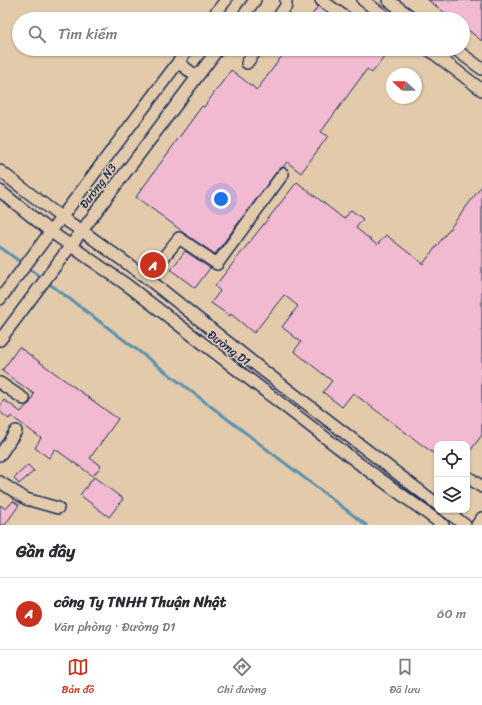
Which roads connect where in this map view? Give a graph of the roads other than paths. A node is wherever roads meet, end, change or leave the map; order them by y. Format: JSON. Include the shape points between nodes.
{"nodes":[{"id":1,"x":226,"y":0,"type":"edge"},
{"id":2,"x":255,"y":0,"type":"edge"},
{"id":3,"x":286,"y":0,"type":"edge"},
{"id":4,"x":321,"y":0,"type":"edge"},
{"id":5,"x":363,"y":0,"type":"edge"},
{"id":6,"x":388,"y":0,"type":"edge"},
{"id":7,"x":217,"y":12,"type":"edge"},
{"id":8,"x":246,"y":12,"type":"edge"},
{"id":9,"x":282,"y":12,"type":"edge"},
{"id":10,"x":338,"y":12,"type":"edge"},
{"id":11,"x":379,"y":12,"type":"edge"},
{"id":12,"x":404,"y":12,"type":"edge"},
{"id":13,"x":183,"y":56,"type":"edge"},
{"id":14,"x":213,"y":56,"type":"edge"},
{"id":15,"x":252,"y":56,"type":"edge"},
{"id":16,"x":437,"y":56,"type":"edge"},
{"id":17,"x":464,"y":56,"type":"edge"},
{"id":18,"x":178,"y":62,"type":"junction"},
{"id":19,"x":247,"y":63,"type":"dead end"},
{"id":20,"x":482,"y":69,"type":"edge"},
{"id":21,"x":197,"y":77,"type":"junction"},
{"id":22,"x":482,"y":90,"type":"edge"},
{"id":23,"x":0,"y":171,"type":"edge"},
{"id":24,"x":283,"y":174,"type":"dead end"},
{"id":25,"x":0,"y":191,"type":"edge"},
{"id":26,"x":62,"y":218,"type":"junction"},
{"id":27,"x":81,"y":230,"type":"junction"},
{"id":28,"x":51,"y":232,"type":"junction"},
{"id":29,"x":71,"y":246,"type":"junction"},
{"id":30,"x":147,"y":278,"type":"junction"},
{"id":31,"x":0,"y":299,"type":"edge"},
{"id":32,"x":0,"y":340,"type":"edge"},
{"id":33,"x":260,"y":368,"type":"junction"},
{"id":34,"x":250,"y":381,"type":"junction"},
{"id":35,"x":0,"y":383,"type":"edge"},
{"id":36,"x":24,"y":399,"type":"dead end"},
{"id":37,"x":16,"y":431,"type":"dead end"},
{"id":38,"x":0,"y":455,"type":"edge"},
{"id":39,"x":470,"y":478,"type":"edge"},
{"id":40,"x":0,"y":482,"type":"edge"},
{"id":41,"x":482,"y":487,"type":"edge"},
{"id":42,"x":434,"y":502,"type":"edge"},
{"id":43,"x":58,"y":508,"type":"dead end"},
{"id":44,"x":449,"y":513,"type":"edge"},
{"id":45,"x":482,"y":518,"type":"edge"},
{"id":46,"x":443,"y":525,"type":"edge"},
{"id":47,"x":465,"y":525,"type":"edge"},
{"id":48,"x":477,"y":525,"type":"edge"}],
"edges":[{"from":1,"to":7,"type":"street"},
{"from":2,"to":8,"type":"street"},
{"from":3,"to":9,"type":"street"},
{"from":4,"to":10,"type":"street"},
{"from":5,"to":11,"type":"street"},
{"from":6,"to":12,"type":"street"},
{"from":13,"to":18,"type":"street","name":"Đường N3"},
{"from":14,"to":21,"type":"street","name":"Đường N3"},
{"from":15,"to":19,"type":"street"},
{"from":16,"to":22,"type":"street"},
{"from":17,"to":20,"type":"street"},
{"from":18,"to":21,"type":"street"},
{"from":18,"to":26,"type":"street","name":"Đường N3"},
{"from":21,"to":27,"type":"street","name":"Đường N3"},
{"from":23,"to":26,"type":"street","name":"Đường D1"},
{"from":24,"to":30,"type":"street","via":[[217,264],[180,238]]},
{"from":25,"to":28,"type":"street","name":"Đường D1"},
{"from":26,"to":27,"type":"street","name":"Đường D1"},
{"from":26,"to":28,"type":"street","name":"Đường N3"},
{"from":27,"to":29,"type":"street","name":"Đường N3"},
{"from":27,"to":30,"type":"street","name":"Đường D1"},
{"from":28,"to":29,"type":"street","name":"Đường D1"},
{"from":28,"to":31,"type":"street","name":"Đường N3"},
{"from":29,"to":32,"type":"street","name":"Đường N3"},
{"from":29,"to":34,"type":"street","name":"Đường D1","via":[[127,285]]},
{"from":30,"to":33,"type":"street","name":"Đường D1"},
{"from":33,"to":34,"type":"street"},
{"from":33,"to":42,"type":"street","name":"Đường D1"},
{"from":34,"to":46,"type":"street","name":"Đường D1"},
{"from":35,"to":36,"type":"street"},
{"from":37,"to":38,"type":"street"},
{"from":39,"to":41,"type":"street"},
{"from":40,"to":43,"type":"street","via":[[26,499]]},
{"from":44,"to":47,"type":"street"},
{"from":45,"to":48,"type":"street"}]}
